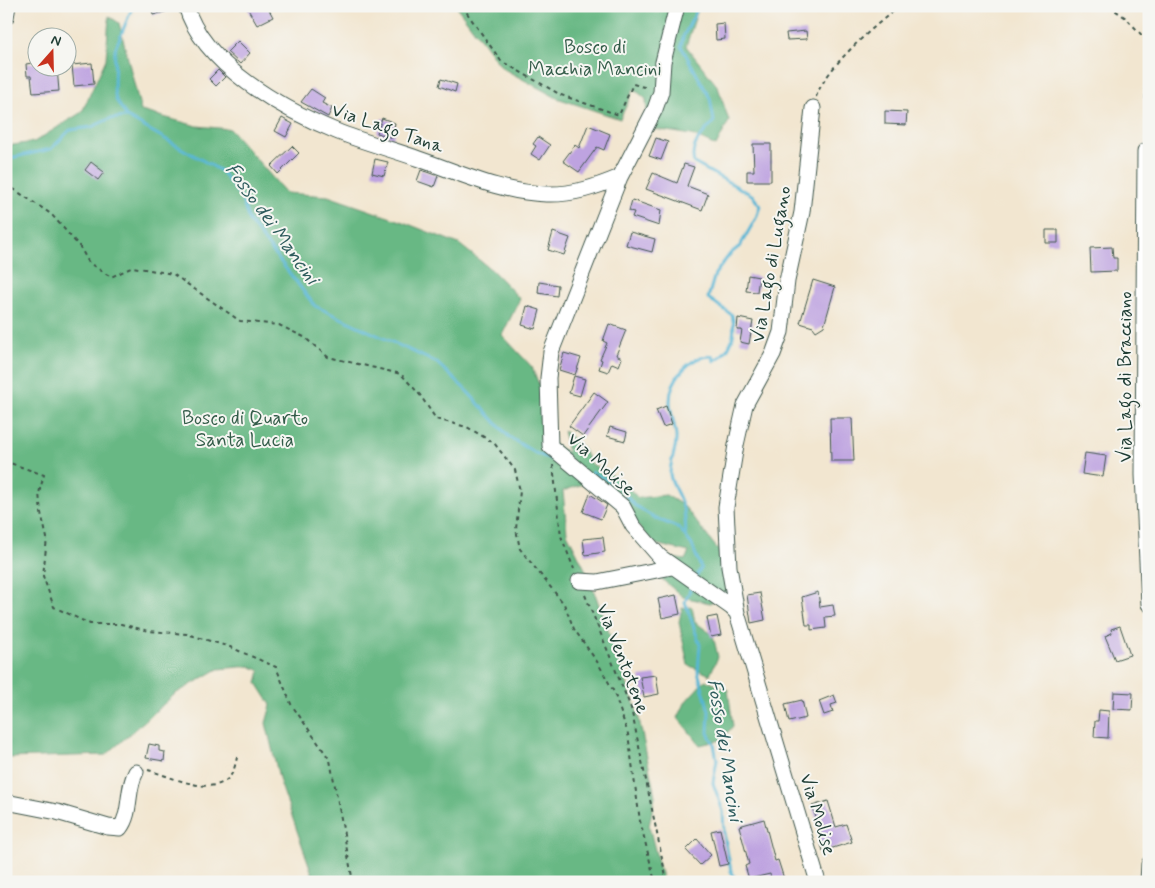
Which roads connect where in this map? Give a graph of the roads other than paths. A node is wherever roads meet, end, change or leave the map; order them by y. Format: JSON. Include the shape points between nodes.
{"nodes":[{"id":1,"x":8,"y":6,"type":"edge"},
{"id":2,"x":186,"y":6,"type":"edge"},
{"id":3,"x":677,"y":6,"type":"edge"},
{"id":4,"x":6,"y":17,"type":"edge"},
{"id":5,"x":813,"y":108,"type":"road end"},
{"id":6,"x":1145,"y":151,"type":"road end"},
{"id":7,"x":620,"y":176,"type":"junction"},
{"id":8,"x":672,"y":567,"type":"junction"},
{"id":9,"x":579,"y":581,"type":"road end"},
{"id":10,"x":1149,"y":604,"type":"edge"},
{"id":11,"x":737,"y":613,"type":"junction"},
{"id":12,"x":136,"y":772,"type":"road end"},
{"id":13,"x":6,"y":802,"type":"edge"},
{"id":14,"x":1149,"y":864,"type":"edge"},
{"id":15,"x":818,"y":882,"type":"edge"},
{"id":16,"x":1148,"y":882,"type":"edge"}],
"edges":[{"from":1,"to":4,"type":"street"},
{"from":2,"to":7,"type":"street","name":"Via Lago Tana","via":[[195,30],[222,61],[261,91],[336,131],[476,179],[529,193],[576,192]]},
{"from":3,"to":7,"type":"street","name":"Via Molise","via":[[663,62],[661,92]]},
{"from":5,"to":11,"type":"street","name":"Via Lago di Lugano","via":[[802,212],[787,281],[781,332],[773,354],[745,405],[726,507],[729,566]]},
{"from":6,"to":10,"type":"street","name":"Via Lago di Bracciano","via":[[1143,475]]},
{"from":7,"to":8,"type":"street","name":"Via Molise","via":[[549,360],[555,451],[623,507],[651,548]]},
{"from":8,"to":9,"type":"street","via":[[597,582]]},
{"from":8,"to":11,"type":"street","name":"Via Molise"},
{"from":11,"to":15,"type":"street","name":"Via Molise"},
{"from":12,"to":13,"type":"street","via":[[130,783],[120,828]]},
{"from":14,"to":16,"type":"street"}]}
